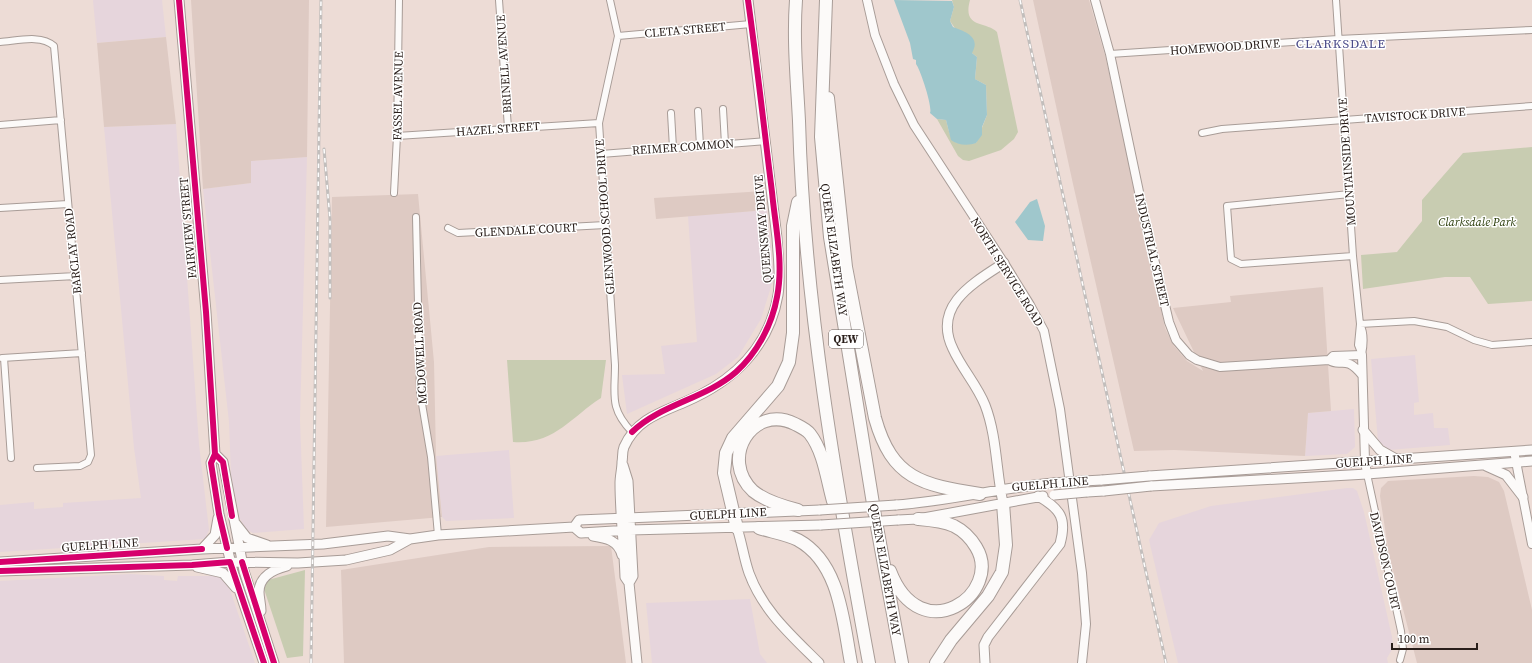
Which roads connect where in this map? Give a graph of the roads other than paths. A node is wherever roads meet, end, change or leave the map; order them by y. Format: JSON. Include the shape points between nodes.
{"nodes":[{"id":1,"x":179,"y":0,"type":"edge"},
{"id":2,"x":399,"y":0,"type":"edge"},
{"id":3,"x":499,"y":0,"type":"edge"},
{"id":4,"x":610,"y":0,"type":"edge"},
{"id":5,"x":748,"y":0,"type":"edge"},
{"id":6,"x":796,"y":0,"type":"edge"},
{"id":7,"x":826,"y":0,"type":"edge"},
{"id":8,"x":867,"y":0,"type":"edge"},
{"id":9,"x":1095,"y":0,"type":"edge"},
{"id":10,"x":1336,"y":0,"type":"edge"},
{"id":11,"x":826,"y":13,"type":"junction"},
{"id":12,"x":751,"y":24,"type":"junction"},
{"id":13,"x":1532,"y":30,"type":"edge"},
{"id":14,"x":618,"y":36,"type":"junction"},
{"id":15,"x":1338,"y":39,"type":"junction"},
{"id":16,"x":0,"y":42,"type":"edge"},
{"id":17,"x":1110,"y":54,"type":"junction"},
{"id":18,"x":1532,"y":106,"type":"edge"},
{"id":19,"x":723,"y":109,"type":"dead end"},
{"id":20,"x":698,"y":111,"type":"dead end"},
{"id":21,"x":671,"y":113,"type":"dead end"},
{"id":22,"x":61,"y":120,"type":"junction"},
{"id":23,"x":1344,"y":120,"type":"junction"},
{"id":24,"x":599,"y":122,"type":"junction"},
{"id":25,"x":0,"y":125,"type":"edge"},
{"id":26,"x":508,"y":128,"type":"junction"},
{"id":27,"x":1202,"y":133,"type":"dead end"},
{"id":28,"x":397,"y":136,"type":"junction"},
{"id":29,"x":766,"y":141,"type":"junction"},
{"id":30,"x":725,"y":144,"type":"junction"},
{"id":31,"x":700,"y":146,"type":"junction"},
{"id":32,"x":673,"y":148,"type":"junction"},
{"id":33,"x":601,"y":154,"type":"junction"},
{"id":34,"x":801,"y":191,"type":"junction"},
{"id":35,"x":394,"y":192,"type":"dead end"},
{"id":36,"x":1350,"y":194,"type":"junction"},
{"id":37,"x":68,"y":204,"type":"junction"},
{"id":38,"x":0,"y":208,"type":"edge"},
{"id":39,"x":416,"y":217,"type":"dead end"},
{"id":40,"x":606,"y":225,"type":"junction"},
{"id":41,"x":448,"y":228,"type":"dead end"},
{"id":42,"x":1353,"y":256,"type":"junction"},
{"id":43,"x":1004,"y":263,"type":"junction"},
{"id":44,"x":76,"y":276,"type":"junction"},
{"id":45,"x":0,"y":280,"type":"edge"},
{"id":46,"x":1360,"y":324,"type":"junction"},
{"id":47,"x":1532,"y":342,"type":"edge"},
{"id":48,"x":82,"y":353,"type":"junction"},
{"id":49,"x":1362,"y":355,"type":"junction"},
{"id":50,"x":2,"y":358,"type":"edge"},
{"id":51,"x":1329,"y":360,"type":"junction"},
{"id":52,"x":1362,"y":375,"type":"junction"},
{"id":53,"x":1364,"y":430,"type":"junction"},
{"id":54,"x":632,"y":432,"type":"junction"},
{"id":55,"x":1532,"y":450,"type":"edge"},
{"id":56,"x":1514,"y":451,"type":"junction"},
{"id":57,"x":215,"y":454,"type":"junction"},
{"id":58,"x":11,"y":458,"type":"dead end"},
{"id":59,"x":1398,"y":459,"type":"junction"},
{"id":60,"x":1365,"y":461,"type":"junction"},
{"id":61,"x":1532,"y":461,"type":"edge"},
{"id":62,"x":1516,"y":462,"type":"junction"},
{"id":63,"x":1476,"y":465,"type":"junction"},
{"id":64,"x":37,"y":468,"type":"dead end"},
{"id":65,"x":1366,"y":474,"type":"junction"},
{"id":66,"x":1000,"y":489,"type":"junction"},
{"id":67,"x":980,"y":494,"type":"junction"},
{"id":68,"x":1038,"y":496,"type":"junction"},
{"id":69,"x":1523,"y":497,"type":"junction"},
{"id":70,"x":1003,"y":503,"type":"junction"},
{"id":71,"x":798,"y":510,"type":"junction"},
{"id":72,"x":219,"y":514,"type":"junction"},
{"id":73,"x":733,"y":514,"type":"junction"},
{"id":74,"x":232,"y":516,"type":"junction"},
{"id":75,"x":875,"y":516,"type":"junction"},
{"id":76,"x":626,"y":518,"type":"junction"},
{"id":77,"x":918,"y":519,"type":"junction"},
{"id":78,"x":843,"y":520,"type":"junction"},
{"id":79,"x":574,"y":527,"type":"junction"},
{"id":80,"x":737,"y":528,"type":"junction"},
{"id":81,"x":759,"y":528,"type":"junction"},
{"id":82,"x":627,"y":530,"type":"junction"},
{"id":83,"x":581,"y":534,"type":"junction"},
{"id":84,"x":438,"y":535,"type":"junction"},
{"id":85,"x":410,"y":539,"type":"junction"},
{"id":86,"x":1532,"y":544,"type":"edge"},
{"id":87,"x":270,"y":546,"type":"junction"},
{"id":88,"x":227,"y":548,"type":"junction"},
{"id":89,"x":238,"y":548,"type":"junction"},
{"id":90,"x":202,"y":549,"type":"junction"},
{"id":91,"x":0,"y":562,"type":"edge"},
{"id":92,"x":230,"y":562,"type":"junction"},
{"id":93,"x":242,"y":562,"type":"junction"},
{"id":94,"x":624,"y":562,"type":"junction"},
{"id":95,"x":298,"y":563,"type":"junction"},
{"id":96,"x":192,"y":565,"type":"junction"},
{"id":97,"x":0,"y":571,"type":"edge"},
{"id":98,"x":629,"y":583,"type":"junction"},
{"id":99,"x":240,"y":593,"type":"junction"},
{"id":100,"x":259,"y":618,"type":"junction"},
{"id":101,"x":1400,"y":660,"type":"dead end"},
{"id":102,"x":264,"y":663,"type":"edge"},
{"id":103,"x":274,"y":663,"type":"edge"},
{"id":104,"x":636,"y":663,"type":"edge"},
{"id":105,"x":819,"y":663,"type":"edge"},
{"id":106,"x":851,"y":663,"type":"edge"},
{"id":107,"x":869,"y":663,"type":"edge"},
{"id":108,"x":902,"y":663,"type":"edge"},
{"id":109,"x":936,"y":663,"type":"edge"},
{"id":110,"x":984,"y":663,"type":"edge"},
{"id":111,"x":1082,"y":663,"type":"edge"}],
"edges":[{"from":1,"to":57,"type":"main road","name":"FAIRVIEW STREET","via":[[206,312]]},
{"from":2,"to":28,"type":"street","name":"FASSEL AVENUE"},
{"from":3,"to":26,"type":"street","name":"BRINELL AVENUE"},
{"from":4,"to":14,"type":"street","name":"GLENWOOD SCHOOL DRIVE"},
{"from":5,"to":12,"type":"main road","name":"QUEENSWAY DRIVE"},
{"from":6,"to":34,"type":"highway","name":"QUEEN ELIZABETH WAY","number":"QEW"},
{"from":7,"to":11,"type":"highway","name":"QUEEN ELIZABETH WAY","number":"QEW"},
{"from":8,"to":43,"type":"street","name":"NORTH SERVICE ROAD","via":[[876,35],[894,84],[914,125]]},
{"from":9,"to":17,"type":"street","name":"INDUSTRIAL STREET"},
{"from":10,"to":15,"type":"street","name":"MOUNTAINSIDE DRIVE"},
{"from":11,"to":67,"type":"highway","via":[[826,77],[846,267],[881,440],[897,465],[913,477],[949,489]]},
{"from":11,"to":75,"type":"highway","name":"QUEEN ELIZABETH WAY","number":"QEW","via":[[821,137],[830,237]]},
{"from":12,"to":14,"type":"street","name":"CLETA STREET"},
{"from":12,"to":29,"type":"main road","name":"QUEENSWAY DRIVE"},
{"from":13,"to":15,"type":"street","name":"HOMEWOOD DRIVE"},
{"from":14,"to":24,"type":"street","name":"GLENWOOD SCHOOL DRIVE"},
{"from":15,"to":17,"type":"street","name":"HOMEWOOD DRIVE"},
{"from":15,"to":23,"type":"street","name":"MOUNTAINSIDE DRIVE"},
{"from":16,"to":22,"type":"street","name":"BARCLAY ROAD","via":[[40,40],[48,41],[54,46]]},
{"from":17,"to":51,"type":"street","name":"INDUSTRIAL STREET","via":[[1146,225],[1169,322],[1176,340],[1197,360],[1220,367]]},
{"from":18,"to":23,"type":"street","name":"TAVISTOCK DRIVE"},
{"from":19,"to":30,"type":"street"},
{"from":20,"to":31,"type":"street"},
{"from":21,"to":32,"type":"street"},
{"from":22,"to":25,"type":"street"},
{"from":22,"to":37,"type":"street","name":"BARCLAY ROAD"},
{"from":23,"to":27,"type":"street","name":"TAVISTOCK DRIVE","via":[[1222,129]]},
{"from":23,"to":36,"type":"street","name":"MOUNTAINSIDE DRIVE"},
{"from":24,"to":26,"type":"street","name":"HAZEL STREET"},
{"from":24,"to":33,"type":"street","name":"GLENWOOD SCHOOL DRIVE"},
{"from":26,"to":28,"type":"street","name":"HAZEL STREET"},
{"from":28,"to":35,"type":"street","name":"FASSEL AVENUE"},
{"from":29,"to":30,"type":"street","name":"REIMER COMMON"},
{"from":29,"to":54,"type":"main road","name":"QUEENSWAY DRIVE","via":[[779,269],[778,296],[767,329],[754,351],[736,372],[697,397],[641,422]]},
{"from":30,"to":31,"type":"street","name":"REIMER COMMON"},
{"from":31,"to":32,"type":"street","name":"REIMER COMMON"},
{"from":32,"to":33,"type":"street","name":"REIMER COMMON"},
{"from":33,"to":40,"type":"street","name":"GLENWOOD SCHOOL DRIVE"},
{"from":34,"to":73,"type":"highway","via":[[793,226],[794,333],[789,362],[778,386],[733,438],[726,453],[724,473]]},
{"from":34,"to":78,"type":"highway","name":"QUEEN ELIZABETH WAY","number":"QEW","via":[[812,306]]},
{"from":36,"to":42,"type":"street","name":"MOUNTAINSIDE DRIVE"},
{"from":36,"to":42,"type":"street","via":[[1227,206],[1231,259],[1241,264]]},
{"from":37,"to":38,"type":"street"},
{"from":37,"to":44,"type":"street","name":"BARCLAY ROAD"},
{"from":39,"to":84,"type":"street","name":"MCDOWELL ROAD","via":[[420,392],[431,457]]},
{"from":40,"to":41,"type":"street","name":"GLENDALE COURT","via":[[458,233]]},
{"from":40,"to":54,"type":"street","name":"GLENWOOD SCHOOL DRIVE","via":[[615,365],[613,394],[619,417]]},
{"from":42,"to":46,"type":"street","name":"MOUNTAINSIDE DRIVE"},
{"from":43,"to":66,"type":"main road","via":[[974,282],[957,298],[952,307],[948,331],[953,349],[985,405],[992,430]]},
{"from":43,"to":111,"type":"street","name":"NORTH SERVICE ROAD","via":[[1038,317],[1048,345],[1060,409],[1082,573],[1086,624]]},
{"from":44,"to":45,"type":"street"},
{"from":44,"to":48,"type":"street","name":"BARCLAY ROAD"},
{"from":46,"to":47,"type":"street","via":[[1414,321],[1447,327],[1474,340],[1492,345]]},
{"from":46,"to":49,"type":"street","name":"MOUNTAINSIDE DRIVE","via":[[1363,330]]},
{"from":48,"to":50,"type":"street"},
{"from":48,"to":64,"type":"street","name":"BARCLAY ROAD","via":[[91,455],[88,462],[80,466]]},
{"from":49,"to":51,"type":"street","name":"INDUSTRIAL STREET","via":[[1333,356]]},
{"from":49,"to":52,"type":"street","name":"MOUNTAINSIDE DRIVE"},
{"from":50,"to":58,"type":"street"},
{"from":51,"to":52,"type":"street","name":"INDUSTRIAL STREET","via":[[1352,364]]},
{"from":52,"to":53,"type":"street","name":"MOUNTAINSIDE DRIVE"},
{"from":53,"to":59,"type":"main road","via":[[1380,450]]},
{"from":53,"to":60,"type":"street","name":"MOUNTAINSIDE DRIVE"},
{"from":54,"to":76,"type":"main road","name":"QUEENSWAY DRIVE","via":[[623,449],[620,482]]},
{"from":55,"to":56,"type":"main road","name":"GUELPH LINE"},
{"from":56,"to":59,"type":"main road","name":"GUELPH LINE"},
{"from":56,"to":62,"type":"street"},
{"from":57,"to":72,"type":"main road","name":"FAIRVIEW STREET","via":[[211,463]]},
{"from":57,"to":74,"type":"main road","name":"FAIRVIEW STREET","via":[[223,462]]},
{"from":59,"to":60,"type":"main road","name":"GUELPH LINE"},
{"from":60,"to":65,"type":"street","name":"DAVIDSON COURT"},
{"from":60,"to":66,"type":"main road","name":"GUELPH LINE","bridge":true},
{"from":61,"to":62,"type":"main road","name":"GUELPH LINE"},
{"from":62,"to":63,"type":"main road","name":"GUELPH LINE"},
{"from":62,"to":69,"type":"street"},
{"from":63,"to":65,"type":"main road","name":"GUELPH LINE"},
{"from":63,"to":69,"type":"main road","via":[[1491,467],[1502,473]]},
{"from":65,"to":68,"type":"main road","name":"GUELPH LINE","bridge":true,"via":[[1151,486]]},
{"from":65,"to":101,"type":"street","name":"DAVIDSON COURT","via":[[1400,630],[1403,649]]},
{"from":66,"to":67,"type":"main road","name":"GUELPH LINE"},
{"from":66,"to":70,"type":"main road"},
{"from":67,"to":71,"type":"main road","name":"GUELPH LINE","bridge":true,"via":[[933,502]]},
{"from":68,"to":70,"type":"main road","name":"GUELPH LINE"},
{"from":68,"to":110,"type":"main road","via":[[1061,515],[1064,529],[1060,544],[988,637],[984,646]]},
{"from":69,"to":86,"type":"street"},
{"from":70,"to":77,"type":"main road","name":"GUELPH LINE"},
{"from":70,"to":109,"type":"highway","via":[[1006,545],[1002,572],[988,596],[951,640]]},
{"from":71,"to":73,"type":"main road","name":"GUELPH LINE"},
{"from":71,"to":78,"type":"highway","via":[[770,501],[754,491],[745,482],[739,468],[739,452],[743,440],[750,431],[769,420],[790,422],[811,435],[820,455],[833,501]]},
{"from":72,"to":88,"type":"main road","name":"FAIRVIEW STREET"},
{"from":72,"to":90,"type":"main road","via":[[215,535]]},
{"from":73,"to":76,"type":"main road","name":"GUELPH LINE"},
{"from":73,"to":80,"type":"highway"},
{"from":74,"to":87,"type":"main road","via":[[247,538]]},
{"from":74,"to":89,"type":"main road","name":"FAIRVIEW STREET"},
{"from":75,"to":77,"type":"highway","via":[[890,570],[896,586],[906,600],[927,611],[957,606],[967,599],[978,585],[982,568],[978,550],[970,538],[952,525]]},
{"from":75,"to":108,"type":"highway","name":"QUEEN ELIZABETH WAY","number":"QEW"},
{"from":76,"to":79,"type":"main road","name":"GUELPH LINE","via":[[579,520]]},
{"from":76,"to":82,"type":"main road","name":"QUEENSWAY DRIVE"},
{"from":77,"to":81,"type":"main road","name":"GUELPH LINE","bridge":true},
{"from":78,"to":107,"type":"highway","name":"QUEEN ELIZABETH WAY","number":"QEW"},
{"from":79,"to":83,"type":"main road"},
{"from":79,"to":84,"type":"main road","name":"GUELPH LINE"},
{"from":80,"to":81,"type":"main road","name":"GUELPH LINE"},
{"from":80,"to":82,"type":"main road","name":"GUELPH LINE"},
{"from":80,"to":105,"type":"main road","via":[[749,572],[765,606],[778,623]]},
{"from":81,"to":106,"type":"highway","via":[[799,541],[813,551],[824,566],[840,606]]},
{"from":82,"to":83,"type":"main road","name":"GUELPH LINE"},
{"from":82,"to":94,"type":"main road"},
{"from":82,"to":98,"type":"main road","via":[[633,576]]},
{"from":83,"to":94,"type":"main road","via":[[613,541],[621,551]]},
{"from":84,"to":85,"type":"main road","name":"GUELPH LINE"},
{"from":85,"to":87,"type":"main road","name":"GUELPH LINE","via":[[388,536],[340,543]]},
{"from":85,"to":95,"type":"main road","name":"GUELPH LINE","via":[[390,550],[346,560]]},
{"from":87,"to":89,"type":"main road","name":"GUELPH LINE"},
{"from":88,"to":89,"type":"main road","name":"GUELPH LINE"},
{"from":88,"to":90,"type":"main road","name":"GUELPH LINE"},
{"from":88,"to":92,"type":"main road","name":"FAIRVIEW STREET"},
{"from":89,"to":93,"type":"main road","name":"FAIRVIEW STREET"},
{"from":90,"to":91,"type":"main road","name":"GUELPH LINE"},
{"from":92,"to":93,"type":"main road","name":"GUELPH LINE"},
{"from":92,"to":96,"type":"main road","name":"GUELPH LINE"},
{"from":92,"to":99,"type":"main road","name":"FAIRVIEW STREET"},
{"from":93,"to":95,"type":"main road","name":"GUELPH LINE"},
{"from":93,"to":100,"type":"main road","name":"FAIRVIEW STREET"},
{"from":94,"to":98,"type":"main road","via":[[625,577]]},
{"from":95,"to":100,"type":"main road","via":[[278,568],[263,580],[259,592],[262,609]]},
{"from":96,"to":97,"type":"main road","name":"GUELPH LINE"},
{"from":96,"to":99,"type":"main road","via":[[202,570],[223,573]]},
{"from":98,"to":104,"type":"main road"},
{"from":99,"to":102,"type":"main road","name":"FAIRVIEW STREET"},
{"from":100,"to":103,"type":"main road","name":"FAIRVIEW STREET"}]}
